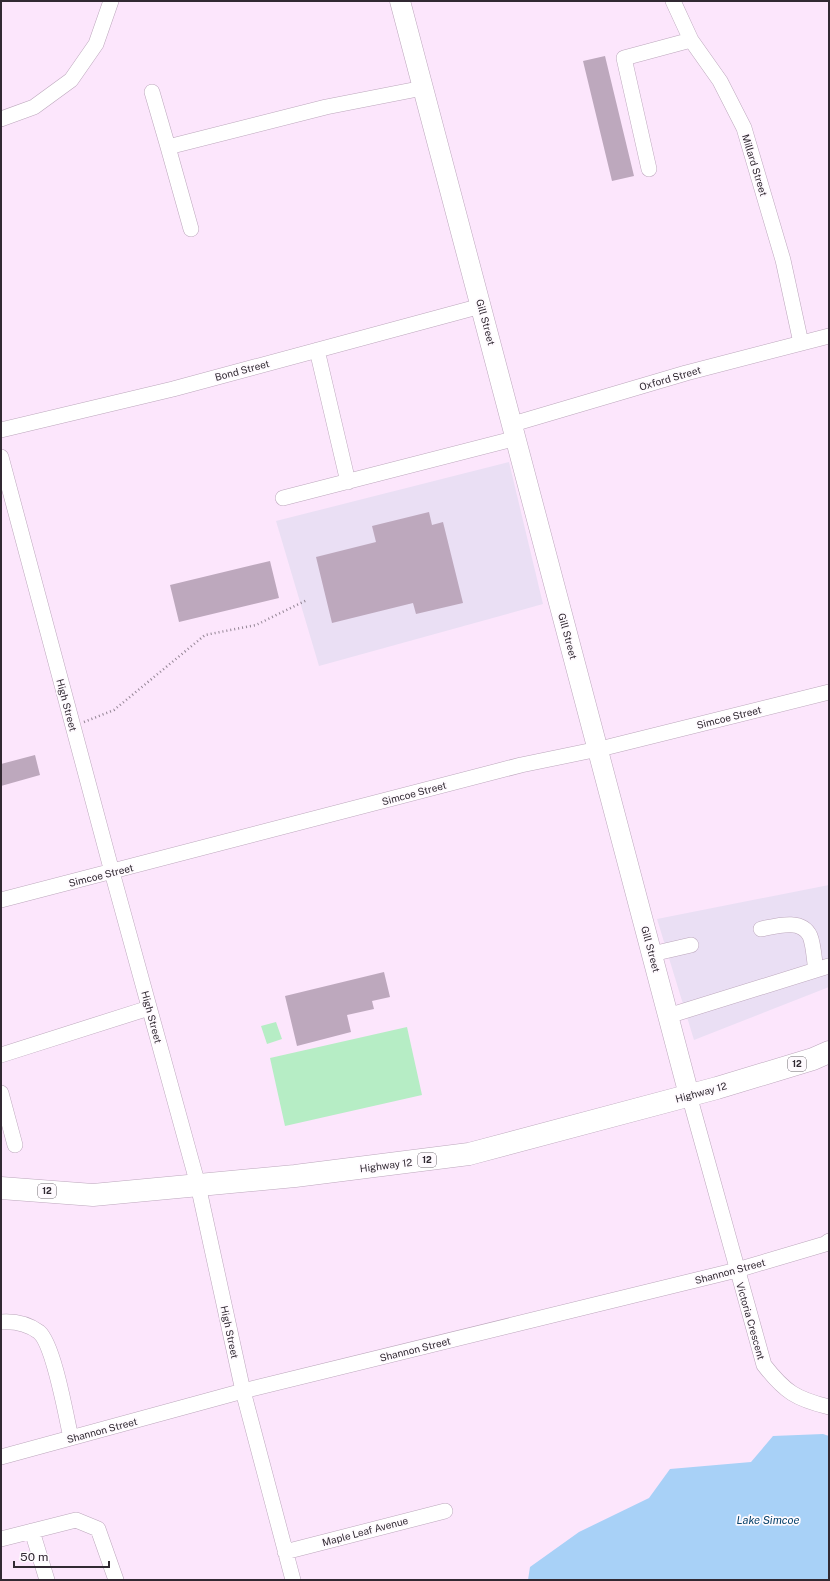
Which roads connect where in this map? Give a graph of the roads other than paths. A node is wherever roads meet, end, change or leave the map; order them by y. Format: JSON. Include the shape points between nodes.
{"nodes":[{"id":1,"x":111,"y":1,"type":"edge"},
{"id":2,"x":400,"y":1,"type":"edge"},
{"id":3,"x":673,"y":1,"type":"edge"},
{"id":4,"x":691,"y":40,"type":"junction"},
{"id":5,"x":423,"y":88,"type":"junction"},
{"id":6,"x":152,"y":92,"type":"dead end"},
{"id":7,"x":1,"y":119,"type":"edge"},
{"id":8,"x":168,"y":147,"type":"junction"},
{"id":9,"x":649,"y":169,"type":"dead end"},
{"id":10,"x":191,"y":229,"type":"dead end"},
{"id":11,"x":481,"y":306,"type":"junction"},
{"id":12,"x":829,"y":336,"type":"edge"},
{"id":13,"x":801,"y":343,"type":"junction"},
{"id":14,"x":317,"y":350,"type":"junction"},
{"id":15,"x":1,"y":430,"type":"edge"},
{"id":16,"x":515,"y":431,"type":"junction"},
{"id":17,"x":1,"y":457,"type":"edge"},
{"id":18,"x":348,"y":482,"type":"junction"},
{"id":19,"x":283,"y":498,"type":"dead end"},
{"id":20,"x":829,"y":692,"type":"edge"},
{"id":21,"x":598,"y":749,"type":"junction"},
{"id":22,"x":112,"y":872,"type":"junction"},
{"id":23,"x":1,"y":900,"type":"edge"},
{"id":24,"x":762,"y":929,"type":"dead end"},
{"id":25,"x":691,"y":945,"type":"dead end"},
{"id":26,"x":652,"y":954,"type":"junction"},
{"id":27,"x":822,"y":968,"type":"edge"},
{"id":28,"x":149,"y":1008,"type":"junction"},
{"id":29,"x":668,"y":1016,"type":"junction"},
{"id":30,"x":829,"y":1052,"type":"edge"},
{"id":31,"x":1,"y":1055,"type":"edge"},
{"id":32,"x":1,"y":1093,"type":"edge"},
{"id":33,"x":689,"y":1095,"type":"junction"},
{"id":34,"x":6,"y":1130,"type":"edge"},
{"id":35,"x":15,"y":1145,"type":"dead end"},
{"id":36,"x":198,"y":1186,"type":"junction"},
{"id":37,"x":1,"y":1188,"type":"edge"},
{"id":38,"x":829,"y":1241,"type":"edge"},
{"id":39,"x":737,"y":1270,"type":"junction"},
{"id":40,"x":1,"y":1322,"type":"edge"},
{"id":41,"x":243,"y":1391,"type":"junction"},
{"id":42,"x":829,"y":1407,"type":"edge"},
{"id":43,"x":71,"y":1438,"type":"junction"},
{"id":44,"x":1,"y":1457,"type":"edge"},
{"id":45,"x":445,"y":1510,"type":"dead end"},
{"id":46,"x":32,"y":1531,"type":"junction"},
{"id":47,"x":1,"y":1539,"type":"edge"},
{"id":48,"x":285,"y":1552,"type":"junction"},
{"id":49,"x":47,"y":1580,"type":"edge"},
{"id":50,"x":116,"y":1580,"type":"edge"},
{"id":51,"x":293,"y":1580,"type":"edge"}],
"edges":[{"from":1,"to":7,"type":"street","via":[[96,44],[70,80],[34,107]]},
{"from":2,"to":5,"type":"main road","name":"Gill Street"},
{"from":3,"to":4,"type":"street","name":"Millard Street"},
{"from":4,"to":9,"type":"street","via":[[624,58]]},
{"from":4,"to":13,"type":"street","name":"Millard Street","via":[[720,81],[744,128],[783,260]]},
{"from":5,"to":8,"type":"street","via":[[326,107]]},
{"from":5,"to":11,"type":"main road","name":"Gill Street"},
{"from":6,"to":8,"type":"street"},
{"from":8,"to":10,"type":"street"},
{"from":11,"to":14,"type":"street","name":"Bond Street"},
{"from":11,"to":16,"type":"main road","name":"Gill Street"},
{"from":12,"to":13,"type":"street","name":"Oxford Street"},
{"from":13,"to":16,"type":"street","name":"Oxford Street","via":[[686,373]]},
{"from":14,"to":15,"type":"street","name":"Bond Street","via":[[173,389]]},
{"from":14,"to":18,"type":"street"},
{"from":16,"to":18,"type":"street","name":"Oxford Street"},
{"from":16,"to":21,"type":"main road","name":"Gill Street"},
{"from":17,"to":22,"type":"street","name":"High Street"},
{"from":18,"to":19,"type":"street","name":"Oxford Street"},
{"from":20,"to":21,"type":"street","name":"Simcoe Street"},
{"from":21,"to":22,"type":"street","name":"Simcoe Street","via":[[522,765]]},
{"from":21,"to":26,"type":"main road","name":"Gill Street"},
{"from":22,"to":23,"type":"street","name":"Simcoe Street"},
{"from":22,"to":28,"type":"street","name":"High Street"},
{"from":24,"to":27,"type":"street","via":[[790,924],[801,928],[810,936]]},
{"from":25,"to":26,"type":"street"},
{"from":26,"to":29,"type":"main road","name":"Gill Street"},
{"from":27,"to":29,"type":"street"},
{"from":28,"to":31,"type":"street"},
{"from":28,"to":36,"type":"street","name":"High Street"},
{"from":29,"to":33,"type":"main road","name":"Gill Street"},
{"from":30,"to":33,"type":"highway","name":"Highway 12","number":"12"},
{"from":32,"to":34,"type":"street"},
{"from":33,"to":36,"type":"highway","name":"Highway 12","number":"12","via":[[469,1154]]},
{"from":33,"to":39,"type":"street","name":"Gill Street"},
{"from":34,"to":35,"type":"street"},
{"from":36,"to":37,"type":"highway","name":"Highway 12","number":"12","via":[[94,1195]]},
{"from":36,"to":41,"type":"street","name":"High Street"},
{"from":38,"to":39,"type":"street","name":"Shannon Street"},
{"from":39,"to":41,"type":"street","name":"Shannon Street"},
{"from":39,"to":42,"type":"street","name":"Victoria Crescent","via":[[764,1365],[788,1392],[804,1401]]},
{"from":40,"to":43,"type":"street","via":[[15,1321],[40,1333],[54,1359]]},
{"from":41,"to":43,"type":"street","name":"Shannon Street"},
{"from":41,"to":48,"type":"street","name":"High Street"},
{"from":43,"to":44,"type":"street","name":"Shannon Street"},
{"from":45,"to":48,"type":"street","name":"Maple Leaf Avenue"},
{"from":46,"to":47,"type":"street"},
{"from":46,"to":49,"type":"street"},
{"from":46,"to":50,"type":"street","via":[[76,1520],[98,1529]]},
{"from":48,"to":51,"type":"street","name":"High Street"}]}
